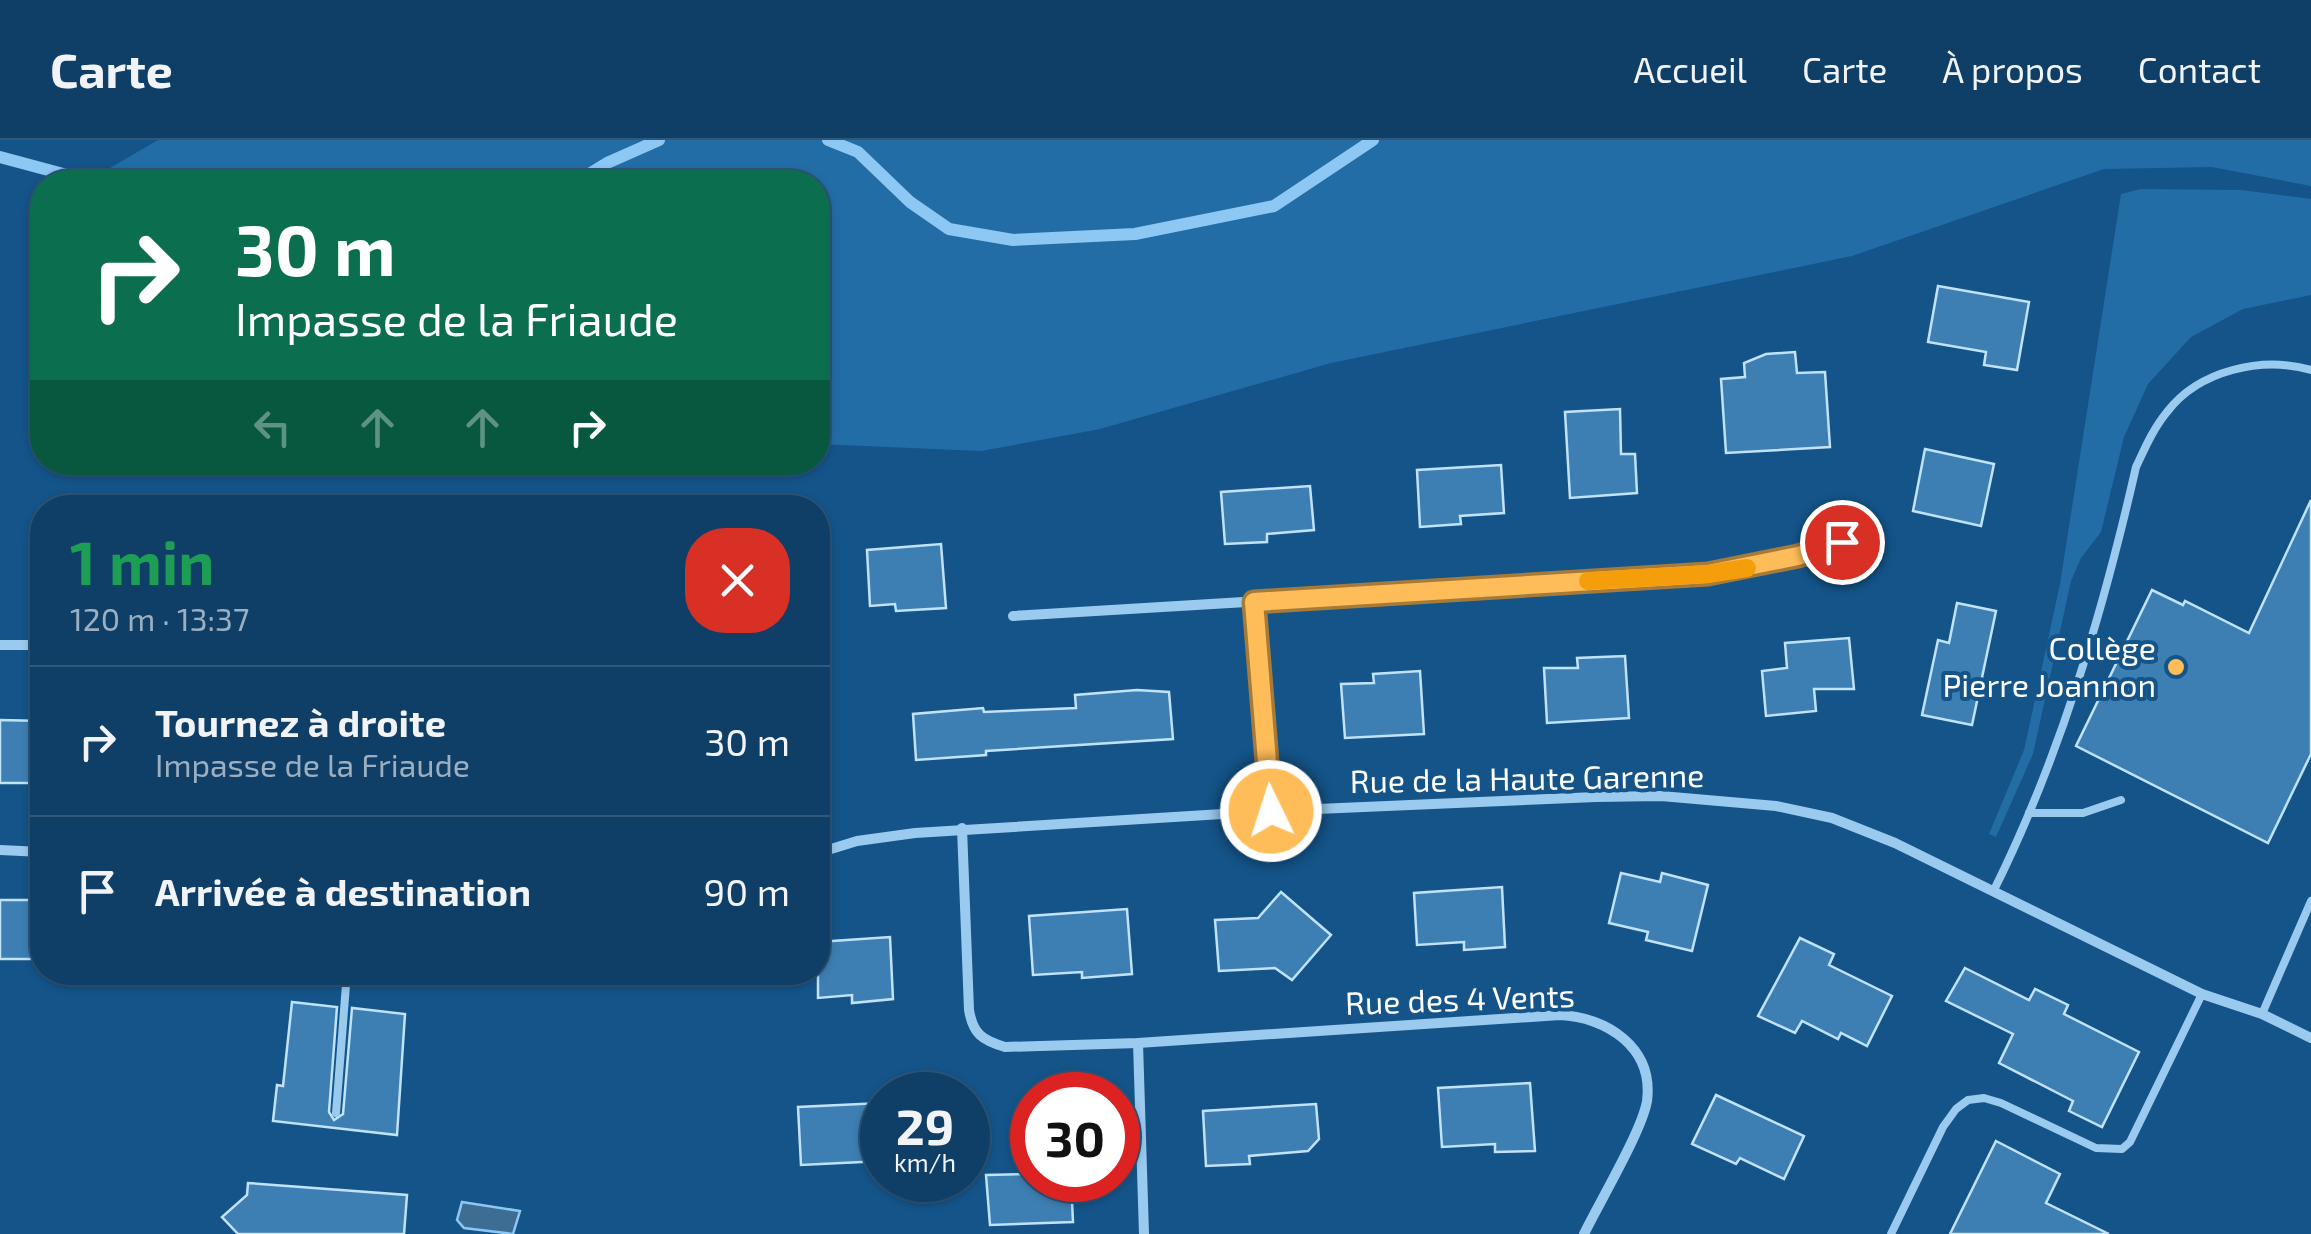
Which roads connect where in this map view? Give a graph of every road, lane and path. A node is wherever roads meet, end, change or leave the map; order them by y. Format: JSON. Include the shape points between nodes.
{"nodes":[{"id":1,"x":2311,"y":370,"type":"edge"},
{"id":2,"x":1842,"y":542,"type":"dead end"},
{"id":3,"x":1254,"y":602,"type":"junction"},
{"id":4,"x":1013,"y":616,"type":"dead end"},
{"id":5,"x":0,"y":645,"type":"edge"},
{"id":6,"x":30,"y":646,"type":"edge"},
{"id":7,"x":2120,"y":800,"type":"dead end"},
{"id":8,"x":1271,"y":811,"type":"junction"},
{"id":9,"x":2028,"y":814,"type":"junction"},
{"id":10,"x":962,"y":828,"type":"junction"},
{"id":11,"x":830,"y":849,"type":"edge"},
{"id":12,"x":0,"y":850,"type":"edge"},
{"id":13,"x":30,"y":851,"type":"edge"},
{"id":14,"x":1994,"y":890,"type":"junction"},
{"id":15,"x":2311,"y":901,"type":"edge"},
{"id":16,"x":346,"y":985,"type":"edge"},
{"id":17,"x":2202,"y":994,"type":"junction"},
{"id":18,"x":2262,"y":1014,"type":"junction"},
{"id":19,"x":2311,"y":1038,"type":"edge"},
{"id":20,"x":1138,"y":1043,"type":"junction"},
{"id":21,"x":336,"y":1113,"type":"dead end"},
{"id":22,"x":1144,"y":1234,"type":"edge"},
{"id":23,"x":1584,"y":1234,"type":"edge"},
{"id":24,"x":1891,"y":1234,"type":"edge"}],
"edges":[{"from":1,"to":9,"type":"lane","via":[[2254,365],[2219,374],[2186,392],[2150,436],[2075,692]]},
{"from":2,"to":3,"type":"street","via":[[1708,574]]},
{"from":3,"to":4,"type":"street"},
{"from":3,"to":8,"type":"street"},
{"from":5,"to":6,"type":"street"},
{"from":7,"to":9,"type":"lane","via":[[2083,813]]},
{"from":8,"to":10,"type":"street","name":"Rue de la Haute Garenne"},
{"from":8,"to":14,"type":"street","name":"Rue de la Haute Garenne","via":[[1596,797],[1724,800],[1832,818]]},
{"from":9,"to":14,"type":"lane"},
{"from":10,"to":11,"type":"street","name":"Rue de la Haute Garenne"},
{"from":10,"to":20,"type":"street","name":"Rue des 4 Vents","via":[[969,1010],[978,1036],[1005,1047]]},
{"from":12,"to":13,"type":"street"},
{"from":14,"to":17,"type":"street","name":"Rue de la Haute Garenne"},
{"from":15,"to":18,"type":"lane"},
{"from":16,"to":21,"type":"lane"},
{"from":17,"to":18,"type":"street","name":"Rue de la Haute Garenne"},
{"from":17,"to":24,"type":"lane","via":[[2122,1149],[2096,1148],[2001,1103],[1968,1100],[1943,1127]]},
{"from":18,"to":19,"type":"street","name":"Rue de la Haute Garenne"},
{"from":20,"to":22,"type":"street"},
{"from":20,"to":23,"type":"street","name":"Rue des 4 Vents","via":[[1560,1015],[1605,1024],[1640,1059],[1646,1102]]}]}
